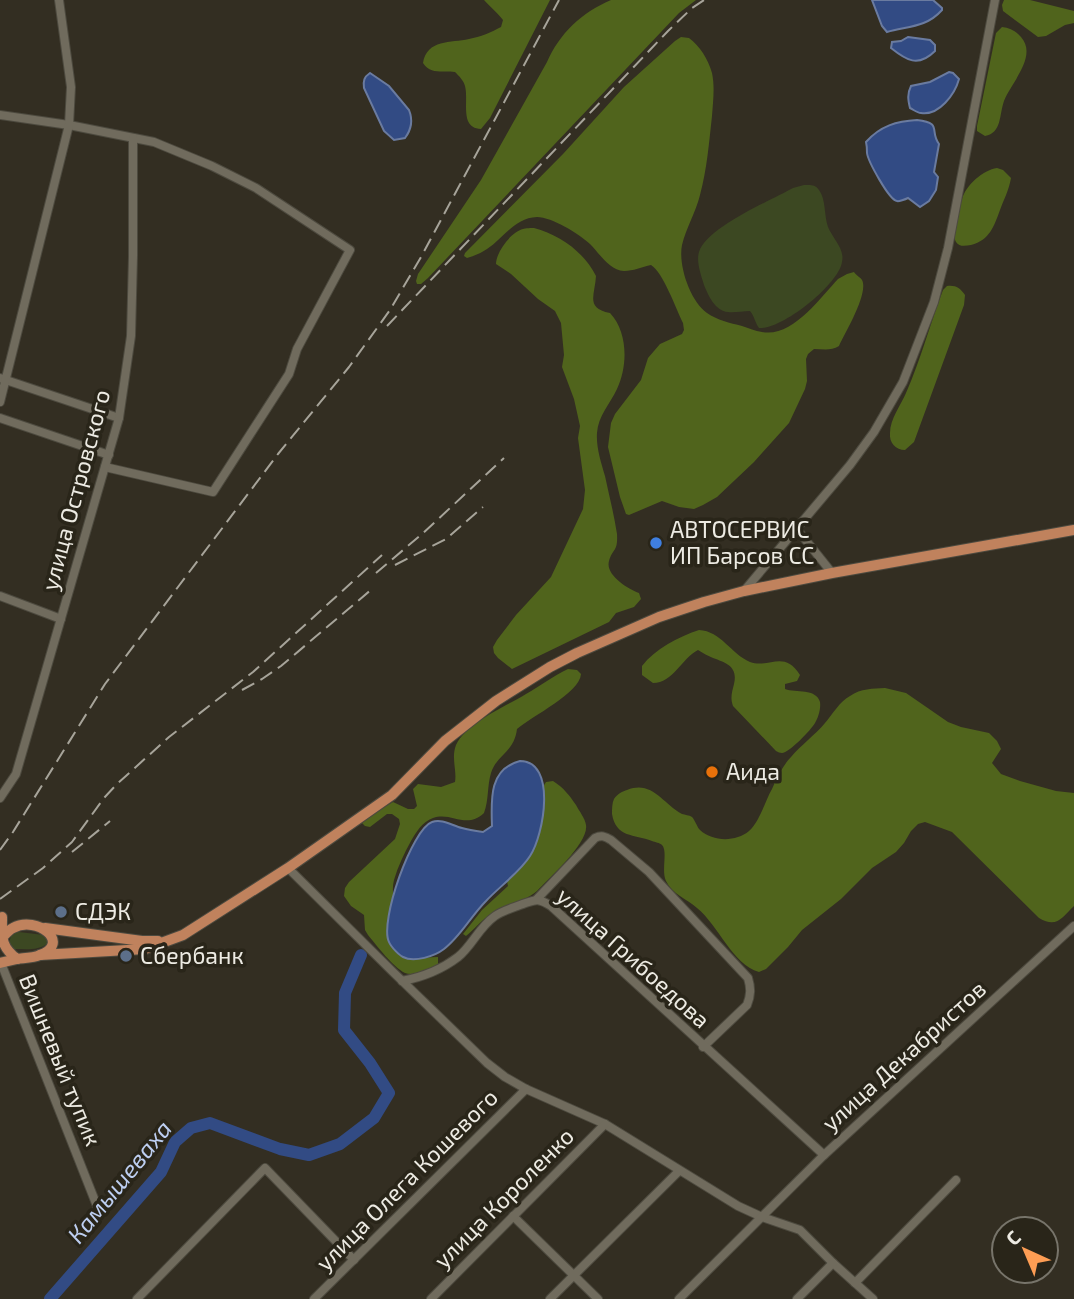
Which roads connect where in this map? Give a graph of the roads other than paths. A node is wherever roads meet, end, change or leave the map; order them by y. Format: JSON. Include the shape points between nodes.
{"nodes":[{"id":1,"x":59,"y":0,"type":"edge"},
{"id":2,"x":995,"y":0,"type":"edge"},
{"id":3,"x":0,"y":115,"type":"edge"},
{"id":4,"x":69,"y":125,"type":"junction"},
{"id":5,"x":133,"y":138,"type":"junction"},
{"id":6,"x":3,"y":379,"type":"edge"},
{"id":7,"x":0,"y":402,"type":"edge"},
{"id":8,"x":0,"y":418,"type":"edge"},
{"id":9,"x":120,"y":418,"type":"junction"},
{"id":10,"x":109,"y":455,"type":"junction"},
{"id":11,"x":105,"y":467,"type":"junction"},
{"id":12,"x":796,"y":528,"type":"junction"},
{"id":13,"x":1074,"y":530,"type":"edge"},
{"id":14,"x":832,"y":573,"type":"junction"},
{"id":15,"x":744,"y":591,"type":"junction"},
{"id":16,"x":0,"y":596,"type":"edge"},
{"id":17,"x":61,"y":619,"type":"junction"},
{"id":18,"x":0,"y":798,"type":"edge"},
{"id":19,"x":288,"y":868,"type":"junction"},
{"id":20,"x":536,"y":900,"type":"junction"},
{"id":21,"x":1,"y":916,"type":"edge"},
{"id":22,"x":26,"y":925,"type":"junction"},
{"id":23,"x":1074,"y":926,"type":"edge"},
{"id":24,"x":43,"y":928,"type":"junction"},
{"id":25,"x":1,"y":939,"type":"edge"},
{"id":26,"x":166,"y":941,"type":"junction"},
{"id":27,"x":40,"y":955,"type":"junction"},
{"id":28,"x":17,"y":959,"type":"junction"},
{"id":29,"x":0,"y":963,"type":"edge"},
{"id":30,"x":402,"y":981,"type":"junction"},
{"id":31,"x":703,"y":1046,"type":"junction"},
{"id":32,"x":526,"y":1089,"type":"junction"},
{"id":33,"x":605,"y":1124,"type":"junction"},
{"id":34,"x":824,"y":1155,"type":"junction"},
{"id":35,"x":679,"y":1171,"type":"junction"},
{"id":36,"x":956,"y":1180,"type":"dead end"},
{"id":37,"x":99,"y":1210,"type":"dead end"},
{"id":38,"x":513,"y":1216,"type":"junction"},
{"id":39,"x":762,"y":1217,"type":"junction"},
{"id":40,"x":354,"y":1260,"type":"junction"},
{"id":41,"x":833,"y":1263,"type":"junction"},
{"id":42,"x":574,"y":1275,"type":"junction"},
{"id":43,"x":855,"y":1283,"type":"junction"},
{"id":44,"x":137,"y":1299,"type":"edge"},
{"id":45,"x":314,"y":1299,"type":"edge"},
{"id":46,"x":431,"y":1299,"type":"edge"},
{"id":47,"x":550,"y":1299,"type":"edge"},
{"id":48,"x":598,"y":1299,"type":"edge"},
{"id":49,"x":679,"y":1299,"type":"edge"},
{"id":50,"x":797,"y":1299,"type":"edge"},
{"id":51,"x":873,"y":1299,"type":"edge"}],
"edges":[{"from":1,"to":4,"type":"street","via":[[71,87]]},
{"from":2,"to":12,"type":"street","via":[[934,302],[903,382],[874,432]]},
{"from":3,"to":4,"type":"street"},
{"from":4,"to":5,"type":"street"},
{"from":4,"to":6,"type":"street"},
{"from":5,"to":9,"type":"street","name":"улица Островского","via":[[131,336]]},
{"from":5,"to":11,"type":"street","via":[[154,142],[256,188],[350,250],[297,349],[289,374],[213,492]]},
{"from":6,"to":7,"type":"street"},
{"from":6,"to":9,"type":"street"},
{"from":8,"to":10,"type":"street"},
{"from":9,"to":10,"type":"street","name":"улица Островского"},
{"from":10,"to":11,"type":"street","name":"улица Островского"},
{"from":11,"to":17,"type":"street","name":"улица Островского"},
{"from":12,"to":14,"type":"street"},
{"from":12,"to":15,"type":"street"},
{"from":13,"to":14,"type":"main road"},
{"from":14,"to":15,"type":"main road"},
{"from":15,"to":19,"type":"main road","via":[[659,617],[550,667],[473,718],[392,795]]},
{"from":16,"to":17,"type":"street"},
{"from":17,"to":18,"type":"street","name":"улица Островского","via":[[16,774]]},
{"from":19,"to":26,"type":"main road","via":[[206,922]]},
{"from":19,"to":30,"type":"street"},
{"from":20,"to":30,"type":"street","name":"улица Грибоедова","via":[[494,917],[468,948],[436,971]]},
{"from":20,"to":31,"type":"street","name":"улица Грибоедова","via":[[551,906]]},
{"from":20,"to":31,"type":"street","via":[[600,836],[649,872],[751,986],[747,1005]]},
{"from":21,"to":22,"type":"main road"},
{"from":21,"to":25,"type":"main road"},
{"from":22,"to":24,"type":"main road"},
{"from":22,"to":25,"type":"main road","via":[[13,928]]},
{"from":23,"to":34,"type":"street","name":"улица Декабристов"},
{"from":24,"to":26,"type":"main road"},
{"from":24,"to":27,"type":"main road","via":[[52,940]]},
{"from":25,"to":28,"type":"main road"},
{"from":26,"to":27,"type":"main road","via":[[145,949]]},
{"from":27,"to":28,"type":"main road"},
{"from":28,"to":29,"type":"main road"},
{"from":29,"to":37,"type":"street","name":"Вишневый тупик"},
{"from":30,"to":32,"type":"street","via":[[487,1063]]},
{"from":31,"to":34,"type":"street","name":"улица Грибоедова"},
{"from":32,"to":33,"type":"street"},
{"from":32,"to":40,"type":"street","name":"улица Олега Кошевого"},
{"from":33,"to":35,"type":"street"},
{"from":33,"to":38,"type":"street","name":"улица Короленко"},
{"from":34,"to":39,"type":"street","name":"улица Декабристов"},
{"from":35,"to":39,"type":"street"},
{"from":35,"to":42,"type":"street"},
{"from":36,"to":43,"type":"street"},
{"from":38,"to":42,"type":"street"},
{"from":38,"to":46,"type":"street","name":"улица Короленко"},
{"from":39,"to":41,"type":"street","via":[[800,1230]]},
{"from":39,"to":49,"type":"street","name":"улица Декабристов"},
{"from":40,"to":44,"type":"street","via":[[265,1168]]},
{"from":40,"to":45,"type":"street","name":"улица Олега Кошевого"},
{"from":41,"to":43,"type":"street"},
{"from":41,"to":50,"type":"street"},
{"from":42,"to":47,"type":"street"},
{"from":42,"to":48,"type":"street"},
{"from":43,"to":51,"type":"street"}]}
